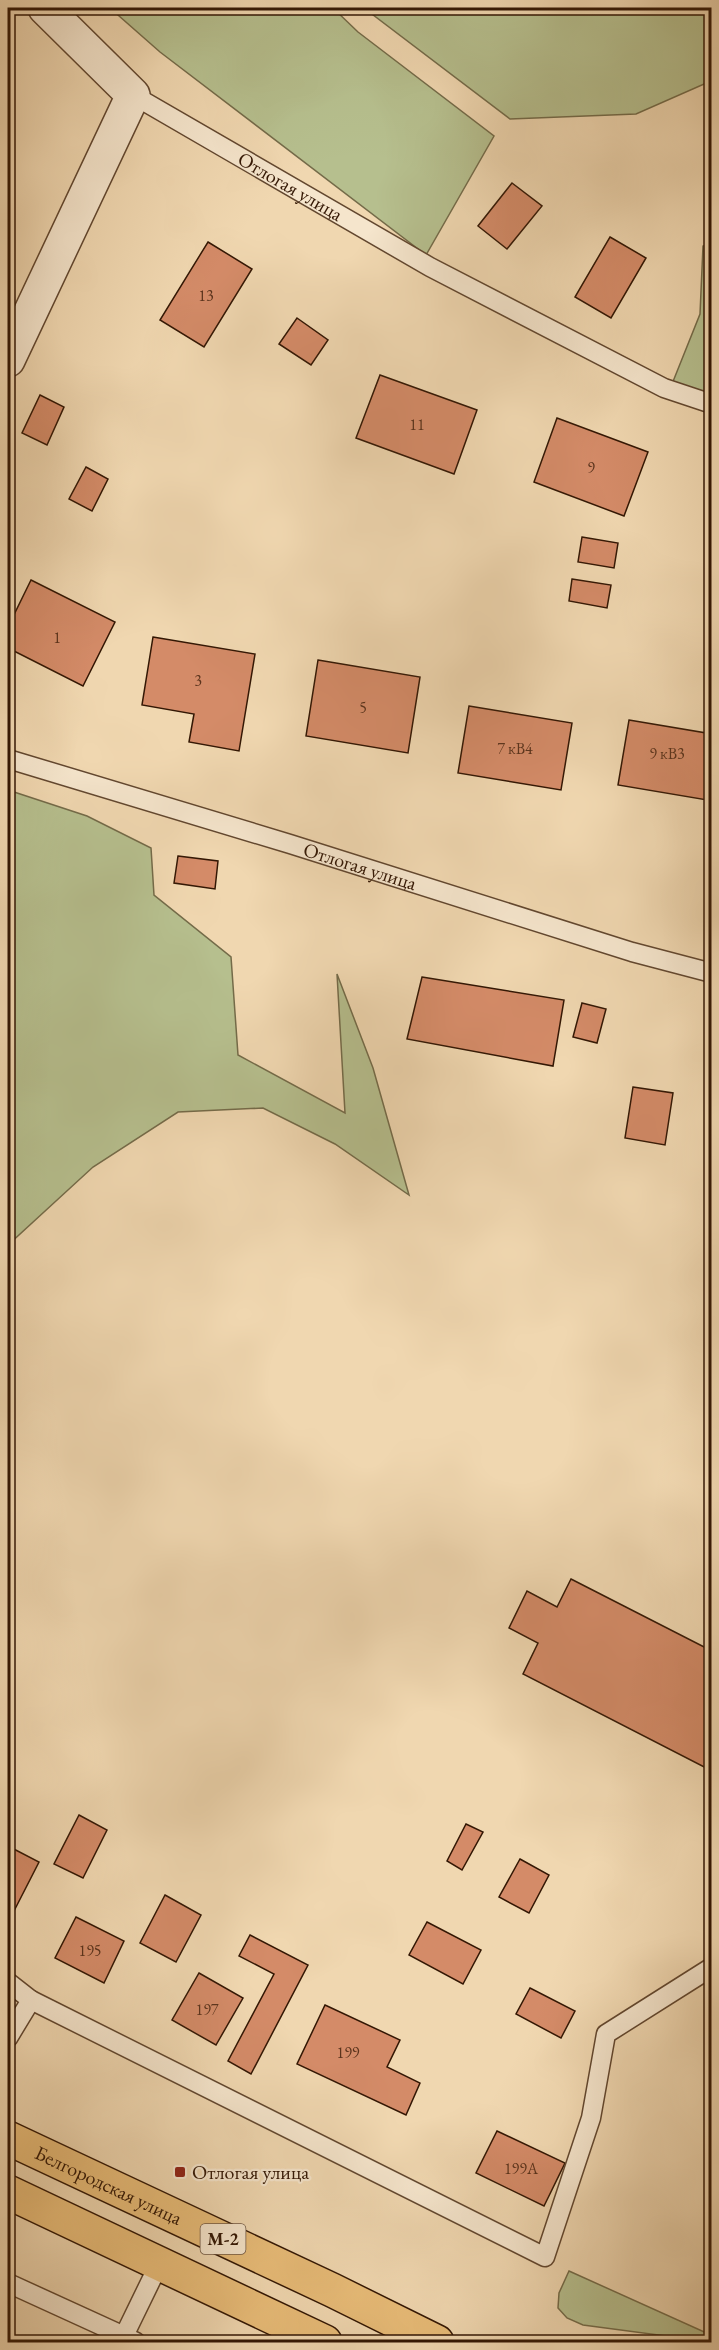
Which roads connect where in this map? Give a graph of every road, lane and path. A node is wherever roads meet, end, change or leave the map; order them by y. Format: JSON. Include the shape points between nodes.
{"nodes":[{"id":1,"x":45,"y":8,"type":"edge"},
{"id":2,"x":133,"y":95,"type":"junction"},
{"id":3,"x":8,"y":360,"type":"edge"},
{"id":4,"x":711,"y":404,"type":"edge"},
{"id":5,"x":8,"y":759,"type":"edge"},
{"id":6,"x":711,"y":973,"type":"edge"},
{"id":7,"x":711,"y":1966,"type":"edge"},
{"id":8,"x":8,"y":1982,"type":"edge"},
{"id":9,"x":31,"y":2000,"type":"junction"},
{"id":10,"x":8,"y":2038,"type":"edge"},
{"id":11,"x":8,"y":2138,"type":"edge"},
{"id":12,"x":8,"y":2192,"type":"edge"},
{"id":13,"x":160,"y":2262,"type":"junction"},
{"id":14,"x":8,"y":2283,"type":"edge"},
{"id":15,"x":130,"y":2339,"type":"edge"},
{"id":16,"x":325,"y":2343,"type":"edge"},
{"id":17,"x":437,"y":2343,"type":"edge"}],
"edges":[{"from":1,"to":2,"type":"street"},
{"from":2,"to":3,"type":"street"},
{"from":2,"to":4,"type":"lane","name":"Отлогая улица","via":[[430,267],[664,388]]},
{"from":5,"to":6,"type":"lane","name":"Отлогая улица"},
{"from":7,"to":9,"type":"lane","via":[[606,2034],[591,2118],[545,2257]]},
{"from":8,"to":9,"type":"lane"},
{"from":9,"to":10,"type":"lane"},
{"from":11,"to":17,"type":"main road","name":"Белгородская улица","number":"М-2"},
{"from":12,"to":13,"type":"main road","number":"М-2"},
{"from":13,"to":15,"type":"lane"},
{"from":13,"to":16,"type":"main road","number":"М-2"},
{"from":14,"to":15,"type":"lane"}]}
